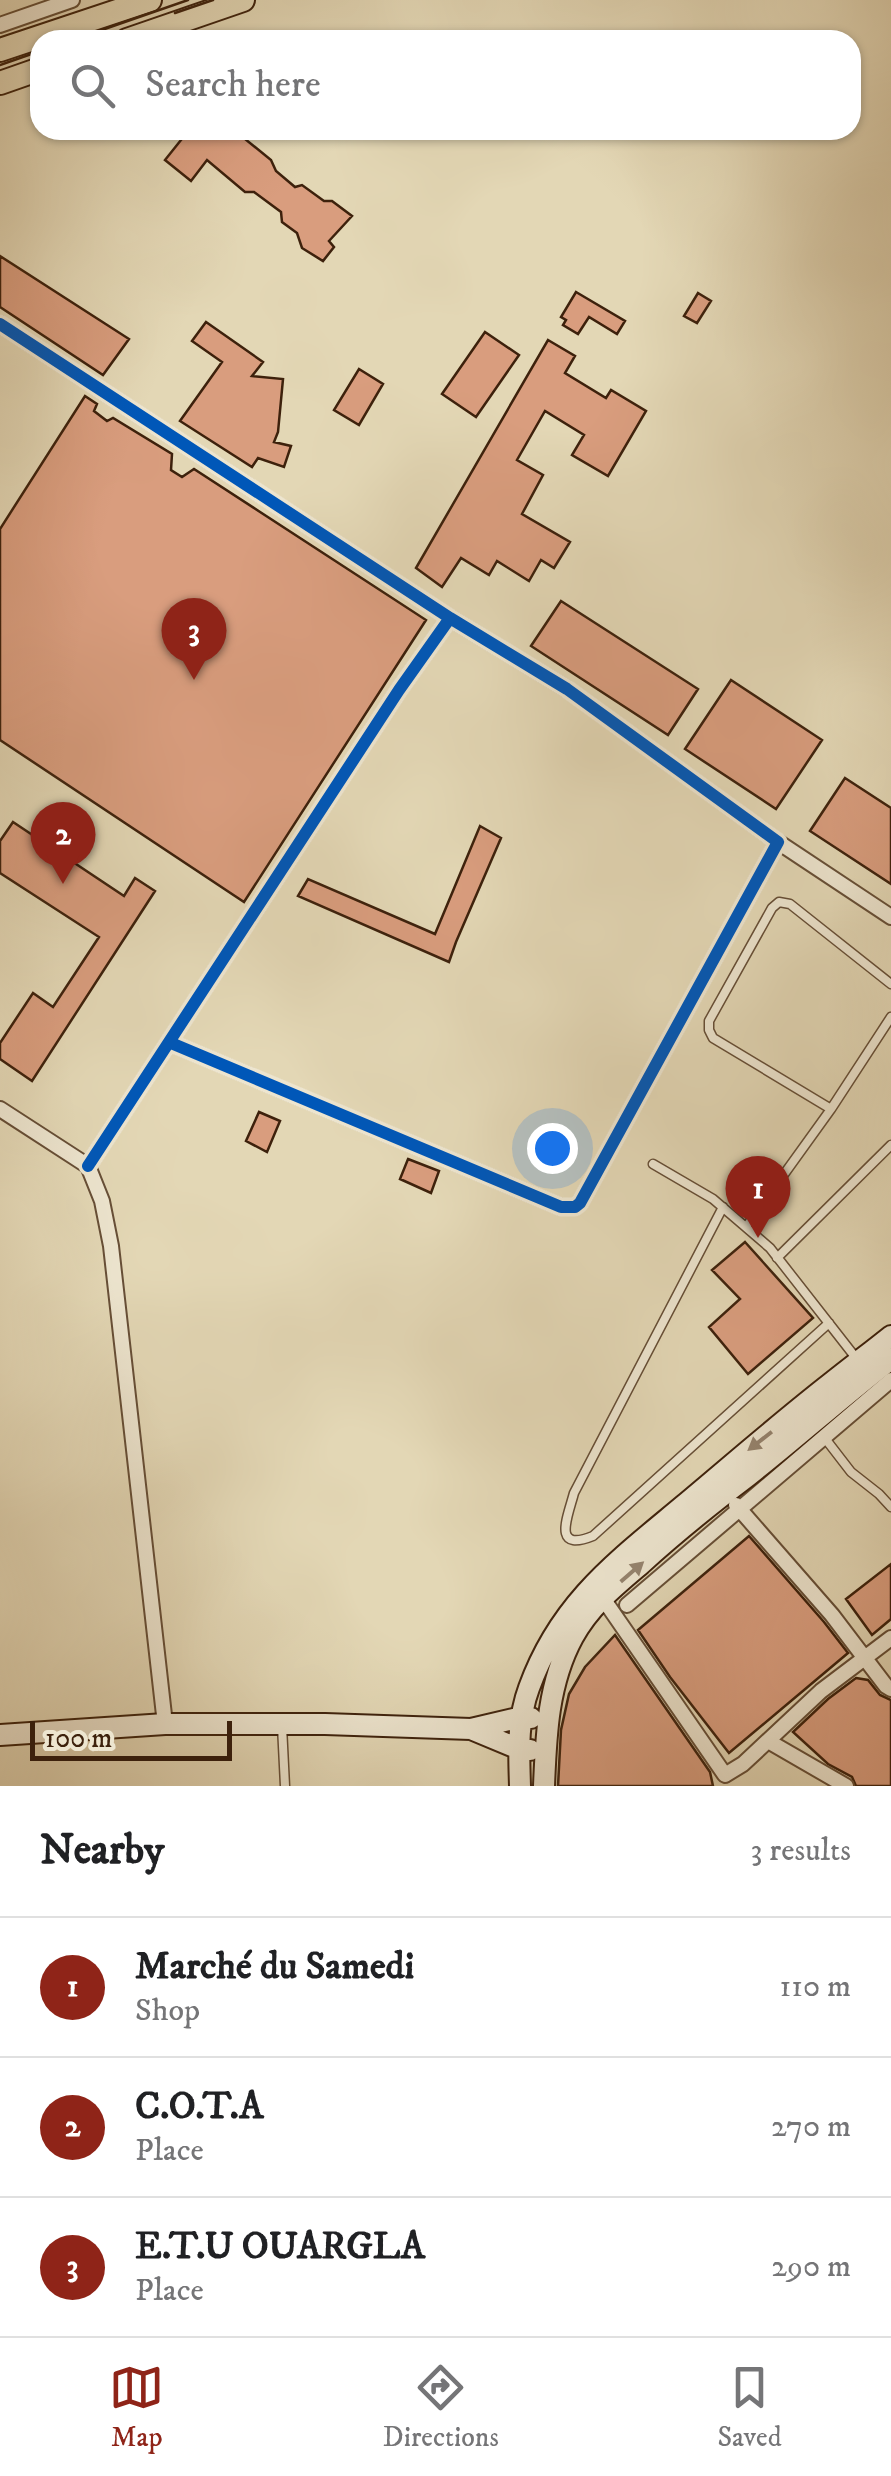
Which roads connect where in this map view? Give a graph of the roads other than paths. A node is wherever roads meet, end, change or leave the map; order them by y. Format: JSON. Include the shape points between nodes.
{"nodes":[{"id":1,"x":72,"y":0,"type":"edge"},
{"id":2,"x":150,"y":0,"type":"edge"},
{"id":3,"x":243,"y":0,"type":"edge"},
{"id":4,"x":0,"y":25,"type":"edge"},
{"id":5,"x":60,"y":30,"type":"edge"},
{"id":6,"x":156,"y":30,"type":"edge"},
{"id":7,"x":30,"y":40,"type":"edge"},
{"id":8,"x":0,"y":50,"type":"edge"},
{"id":9,"x":30,"y":73,"type":"edge"},
{"id":10,"x":0,"y":83,"type":"edge"},
{"id":11,"x":0,"y":324,"type":"edge"},
{"id":12,"x":450,"y":618,"type":"junction"},
{"id":13,"x":778,"y":842,"type":"junction"},
{"id":14,"x":891,"y":917,"type":"edge"},
{"id":15,"x":891,"y":984,"type":"edge"},
{"id":16,"x":891,"y":1017,"type":"edge"},
{"id":17,"x":171,"y":1043,"type":"junction"},
{"id":18,"x":0,"y":1109,"type":"edge"},
{"id":19,"x":831,"y":1109,"type":"junction"},
{"id":20,"x":891,"y":1146,"type":"edge"},
{"id":21,"x":654,"y":1164,"type":"dead end"},
{"id":22,"x":88,"y":1166,"type":"junction"},
{"id":23,"x":723,"y":1207,"type":"junction"},
{"id":24,"x":746,"y":1227,"type":"junction"},
{"id":25,"x":777,"y":1258,"type":"junction"},
{"id":26,"x":829,"y":1323,"type":"junction"},
{"id":27,"x":888,"y":1349,"type":"edge"},
{"id":28,"x":859,"y":1362,"type":"junction"},
{"id":29,"x":891,"y":1380,"type":"edge"},
{"id":30,"x":813,"y":1423,"type":"junction"},
{"id":31,"x":733,"y":1501,"type":"junction"},
{"id":32,"x":891,"y":1508,"type":"edge"},
{"id":33,"x":602,"y":1597,"type":"junction"},
{"id":34,"x":626,"y":1604,"type":"dead end"},
{"id":35,"x":891,"y":1638,"type":"edge"},
{"id":36,"x":865,"y":1658,"type":"junction"},
{"id":37,"x":891,"y":1689,"type":"edge"},
{"id":38,"x":522,"y":1717,"type":"junction"},
{"id":39,"x":548,"y":1718,"type":"junction"},
{"id":40,"x":165,"y":1724,"type":"junction"},
{"id":41,"x":282,"y":1724,"type":"junction"},
{"id":42,"x":471,"y":1729,"type":"junction"},
{"id":43,"x":0,"y":1735,"type":"edge"},
{"id":44,"x":768,"y":1741,"type":"junction"},
{"id":45,"x":520,"y":1749,"type":"junction"},
{"id":46,"x":546,"y":1751,"type":"junction"},
{"id":47,"x":726,"y":1781,"type":"edge"},
{"id":48,"x":285,"y":1786,"type":"edge"},
{"id":49,"x":520,"y":1786,"type":"edge"},
{"id":50,"x":544,"y":1786,"type":"edge"},
{"id":51,"x":846,"y":1786,"type":"edge"}],
"edges":[{"from":1,"to":4,"type":"street"},
{"from":2,"to":5,"type":"main road"},
{"from":3,"to":6,"type":"main road"},
{"from":7,"to":8,"type":"main road"},
{"from":9,"to":10,"type":"main road"},
{"from":11,"to":12,"type":"street"},
{"from":12,"to":13,"type":"street","via":[[567,689]]},
{"from":12,"to":17,"type":"street"},
{"from":13,"to":14,"type":"street"},
{"from":13,"to":17,"type":"street","via":[[575,1207],[561,1207]]},
{"from":15,"to":19,"type":"lane","via":[[779,902],[709,1021],[714,1038]]},
{"from":16,"to":19,"type":"lane"},
{"from":17,"to":22,"type":"street"},
{"from":18,"to":22,"type":"street"},
{"from":19,"to":24,"type":"lane"},
{"from":20,"to":25,"type":"lane"},
{"from":21,"to":23,"type":"lane"},
{"from":22,"to":40,"type":"street","via":[[111,1246]]},
{"from":23,"to":24,"type":"lane"},
{"from":23,"to":26,"type":"lane","via":[[574,1492],[566,1524],[570,1540],[593,1536]]},
{"from":24,"to":25,"type":"lane"},
{"from":25,"to":26,"type":"lane"},
{"from":26,"to":28,"type":"lane"},
{"from":27,"to":28,"type":"street"},
{"from":27,"to":30,"type":"street"},
{"from":28,"to":30,"type":"street"},
{"from":29,"to":30,"type":"street"},
{"from":30,"to":31,"type":"street"},
{"from":30,"to":32,"type":"lane","via":[[851,1472]]},
{"from":30,"to":38,"type":"street","one_way":true,"via":[[738,1458],[601,1575],[550,1644]]},
{"from":33,"to":31,"type":"street","one_way":true},
{"from":31,"to":34,"type":"street"},
{"from":31,"to":36,"type":"street"},
{"from":33,"to":39,"type":"street","via":[[572,1638]]},
{"from":33,"to":47,"type":"street"},
{"from":35,"to":36,"type":"street"},
{"from":36,"to":37,"type":"street"},
{"from":36,"to":44,"type":"street"},
{"from":38,"to":39,"type":"street"},
{"from":38,"to":42,"type":"street"},
{"from":38,"to":45,"type":"street"},
{"from":39,"to":46,"type":"street"},
{"from":40,"to":41,"type":"street"},
{"from":40,"to":43,"type":"street"},
{"from":41,"to":42,"type":"street"},
{"from":41,"to":48,"type":"lane"},
{"from":42,"to":45,"type":"street"},
{"from":44,"to":47,"type":"street"},
{"from":44,"to":51,"type":"street"},
{"from":45,"to":46,"type":"street"},
{"from":45,"to":49,"type":"street"},
{"from":46,"to":50,"type":"street"}]}
